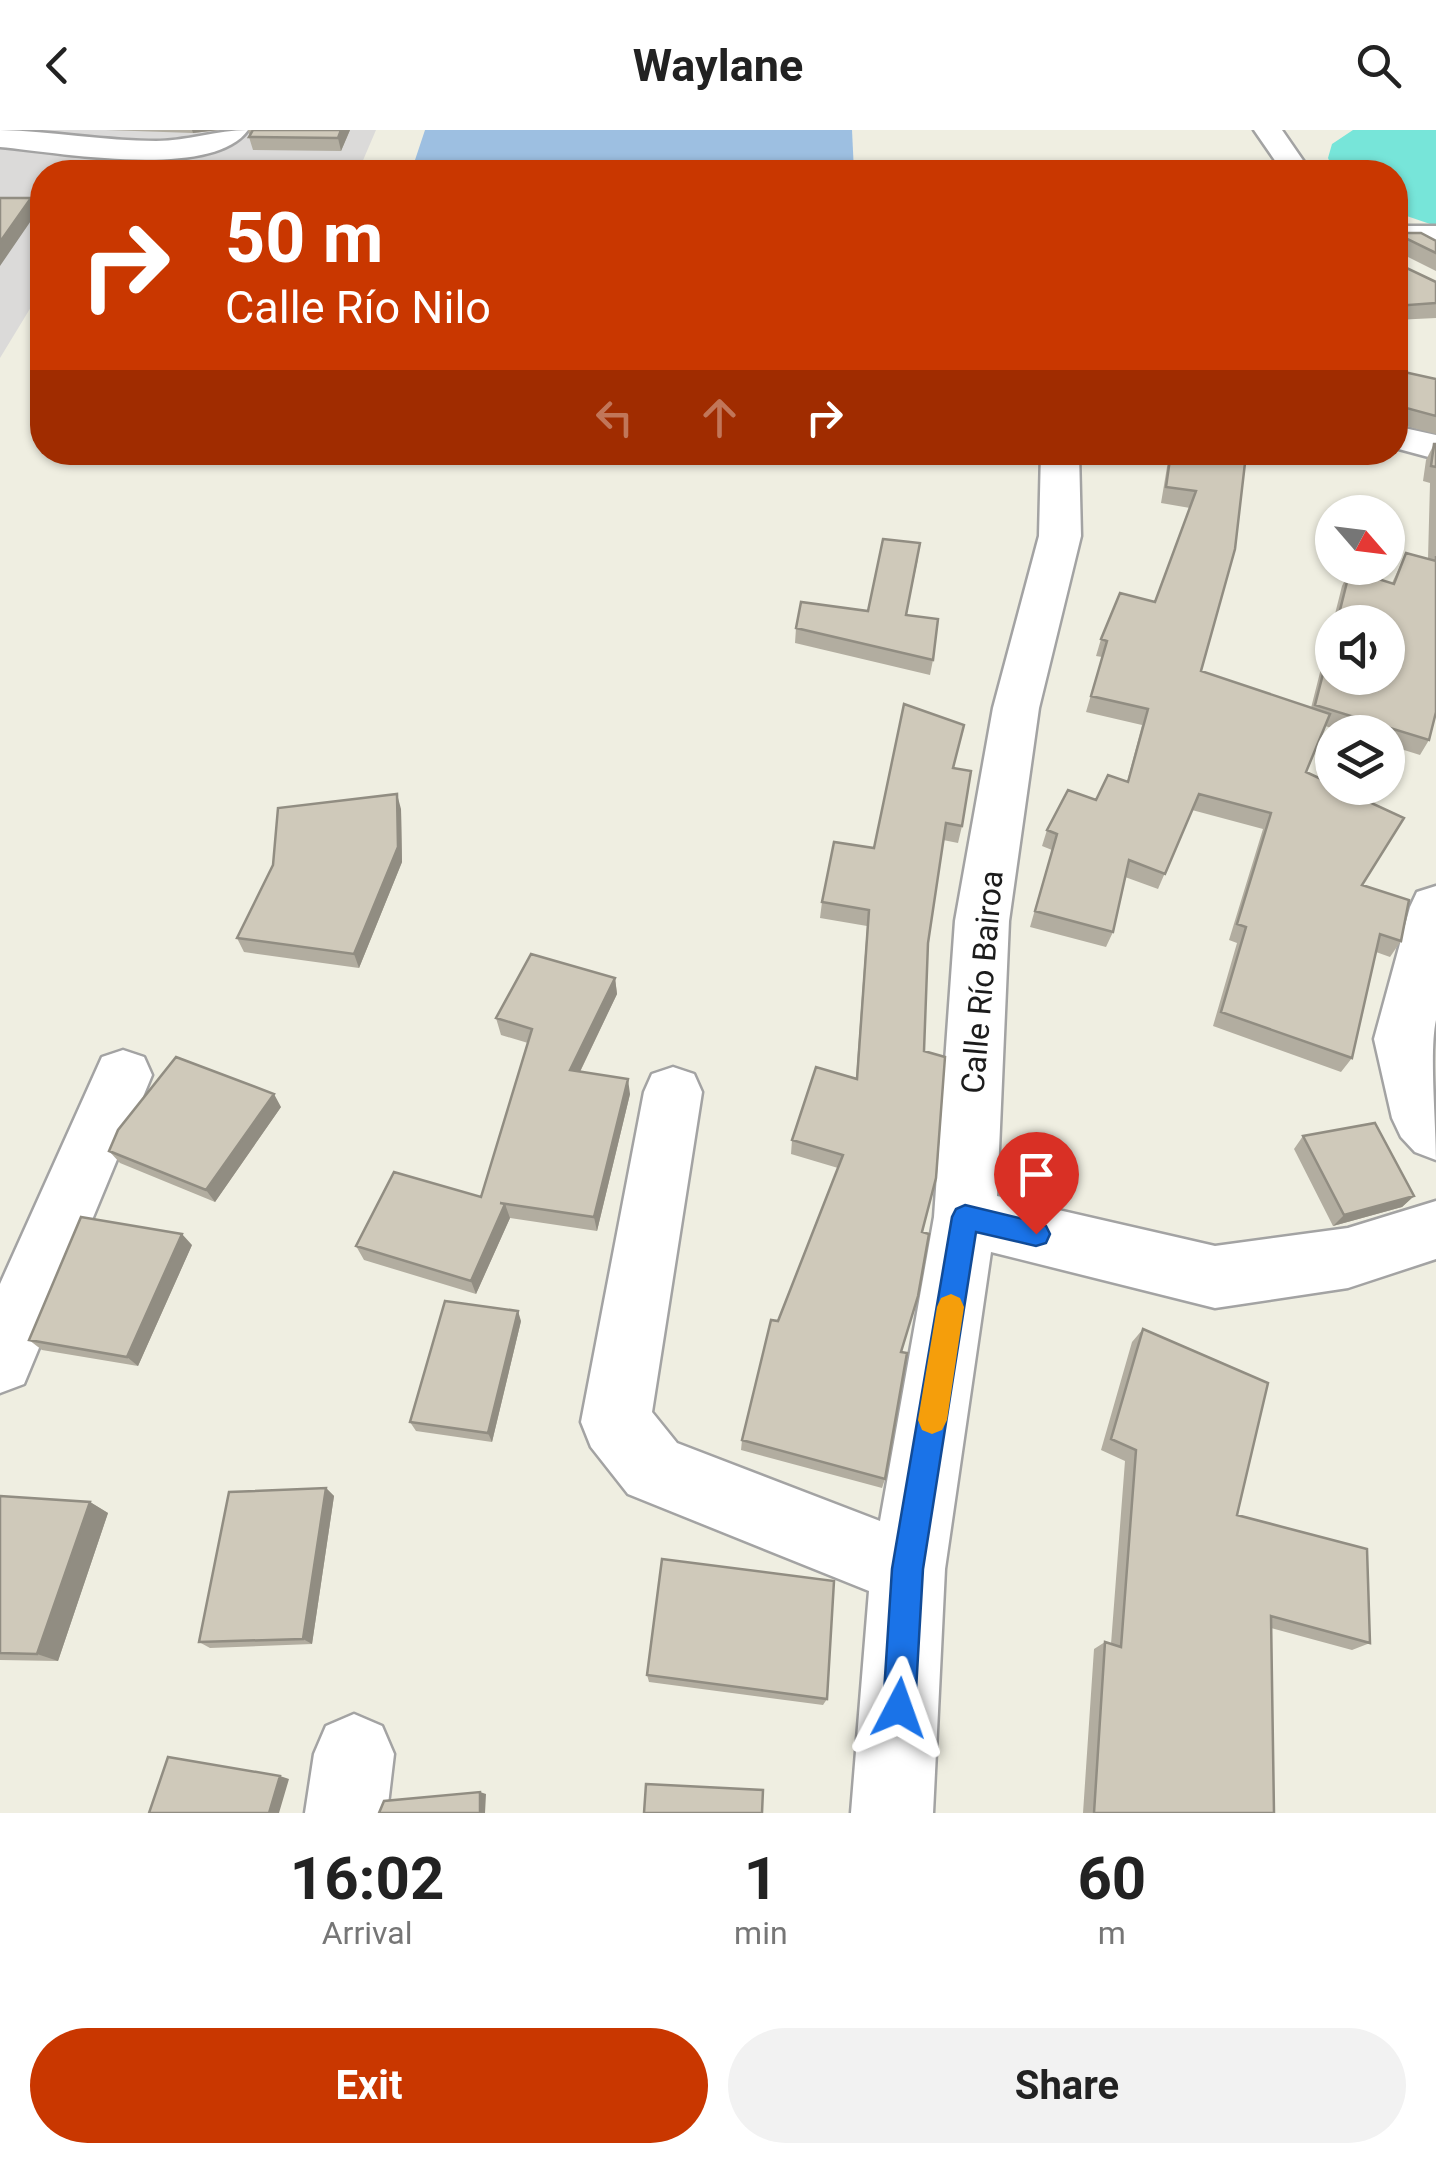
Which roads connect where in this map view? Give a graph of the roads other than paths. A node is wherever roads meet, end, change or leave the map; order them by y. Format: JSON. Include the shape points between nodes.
{"nodes":[{"id":1,"x":1268,"y":130,"type":"edge"},
{"id":2,"x":0,"y":138,"type":"edge"},
{"id":3,"x":222,"y":139,"type":"edge"},
{"id":4,"x":120,"y":148,"type":"junction"},
{"id":5,"x":0,"y":152,"type":"edge"},
{"id":6,"x":1289,"y":160,"type":"edge"},
{"id":7,"x":1408,"y":235,"type":"edge"},
{"id":8,"x":1436,"y":235,"type":"edge"},
{"id":9,"x":1408,"y":440,"type":"edge"},
{"id":10,"x":1436,"y":448,"type":"edge"},
{"id":11,"x":1060,"y":465,"type":"edge"},
{"id":12,"x":1436,"y":907,"type":"edge"},
{"id":13,"x":124,"y":1076,"type":"dead end"},
{"id":14,"x":673,"y":1092,"type":"dead end"},
{"id":15,"x":1436,"y":1133,"type":"edge"},
{"id":16,"x":965,"y":1217,"type":"junction"},
{"id":17,"x":1436,"y":1230,"type":"edge"},
{"id":18,"x":0,"y":1360,"type":"edge"},
{"id":19,"x":908,"y":1569,"type":"junction"},
{"id":20,"x":892,"y":1813,"type":"edge"}],
"edges":[{"from":1,"to":6,"type":"street"},
{"from":2,"to":4,"type":"street"},
{"from":3,"to":4,"type":"street"},
{"from":4,"to":5,"type":"street"},
{"from":7,"to":8,"type":"street"},
{"from":9,"to":10,"type":"street"},
{"from":11,"to":16,"type":"street","name":"Calle Río Bairoa","via":[[1060,536],[1016,708],[982,920]]},
{"from":12,"to":15,"type":"street","via":[[1403,1038],[1422,1118]]},
{"from":13,"to":18,"type":"street"},
{"from":14,"to":19,"type":"street","via":[[616,1422],[653,1469]]},
{"from":16,"to":17,"type":"street","via":[[1215,1277],[1348,1258]]},
{"from":16,"to":19,"type":"street","name":"Calle Río Bairoa"},
{"from":19,"to":20,"type":"street","name":"Calle Río Bairoa"}]}
